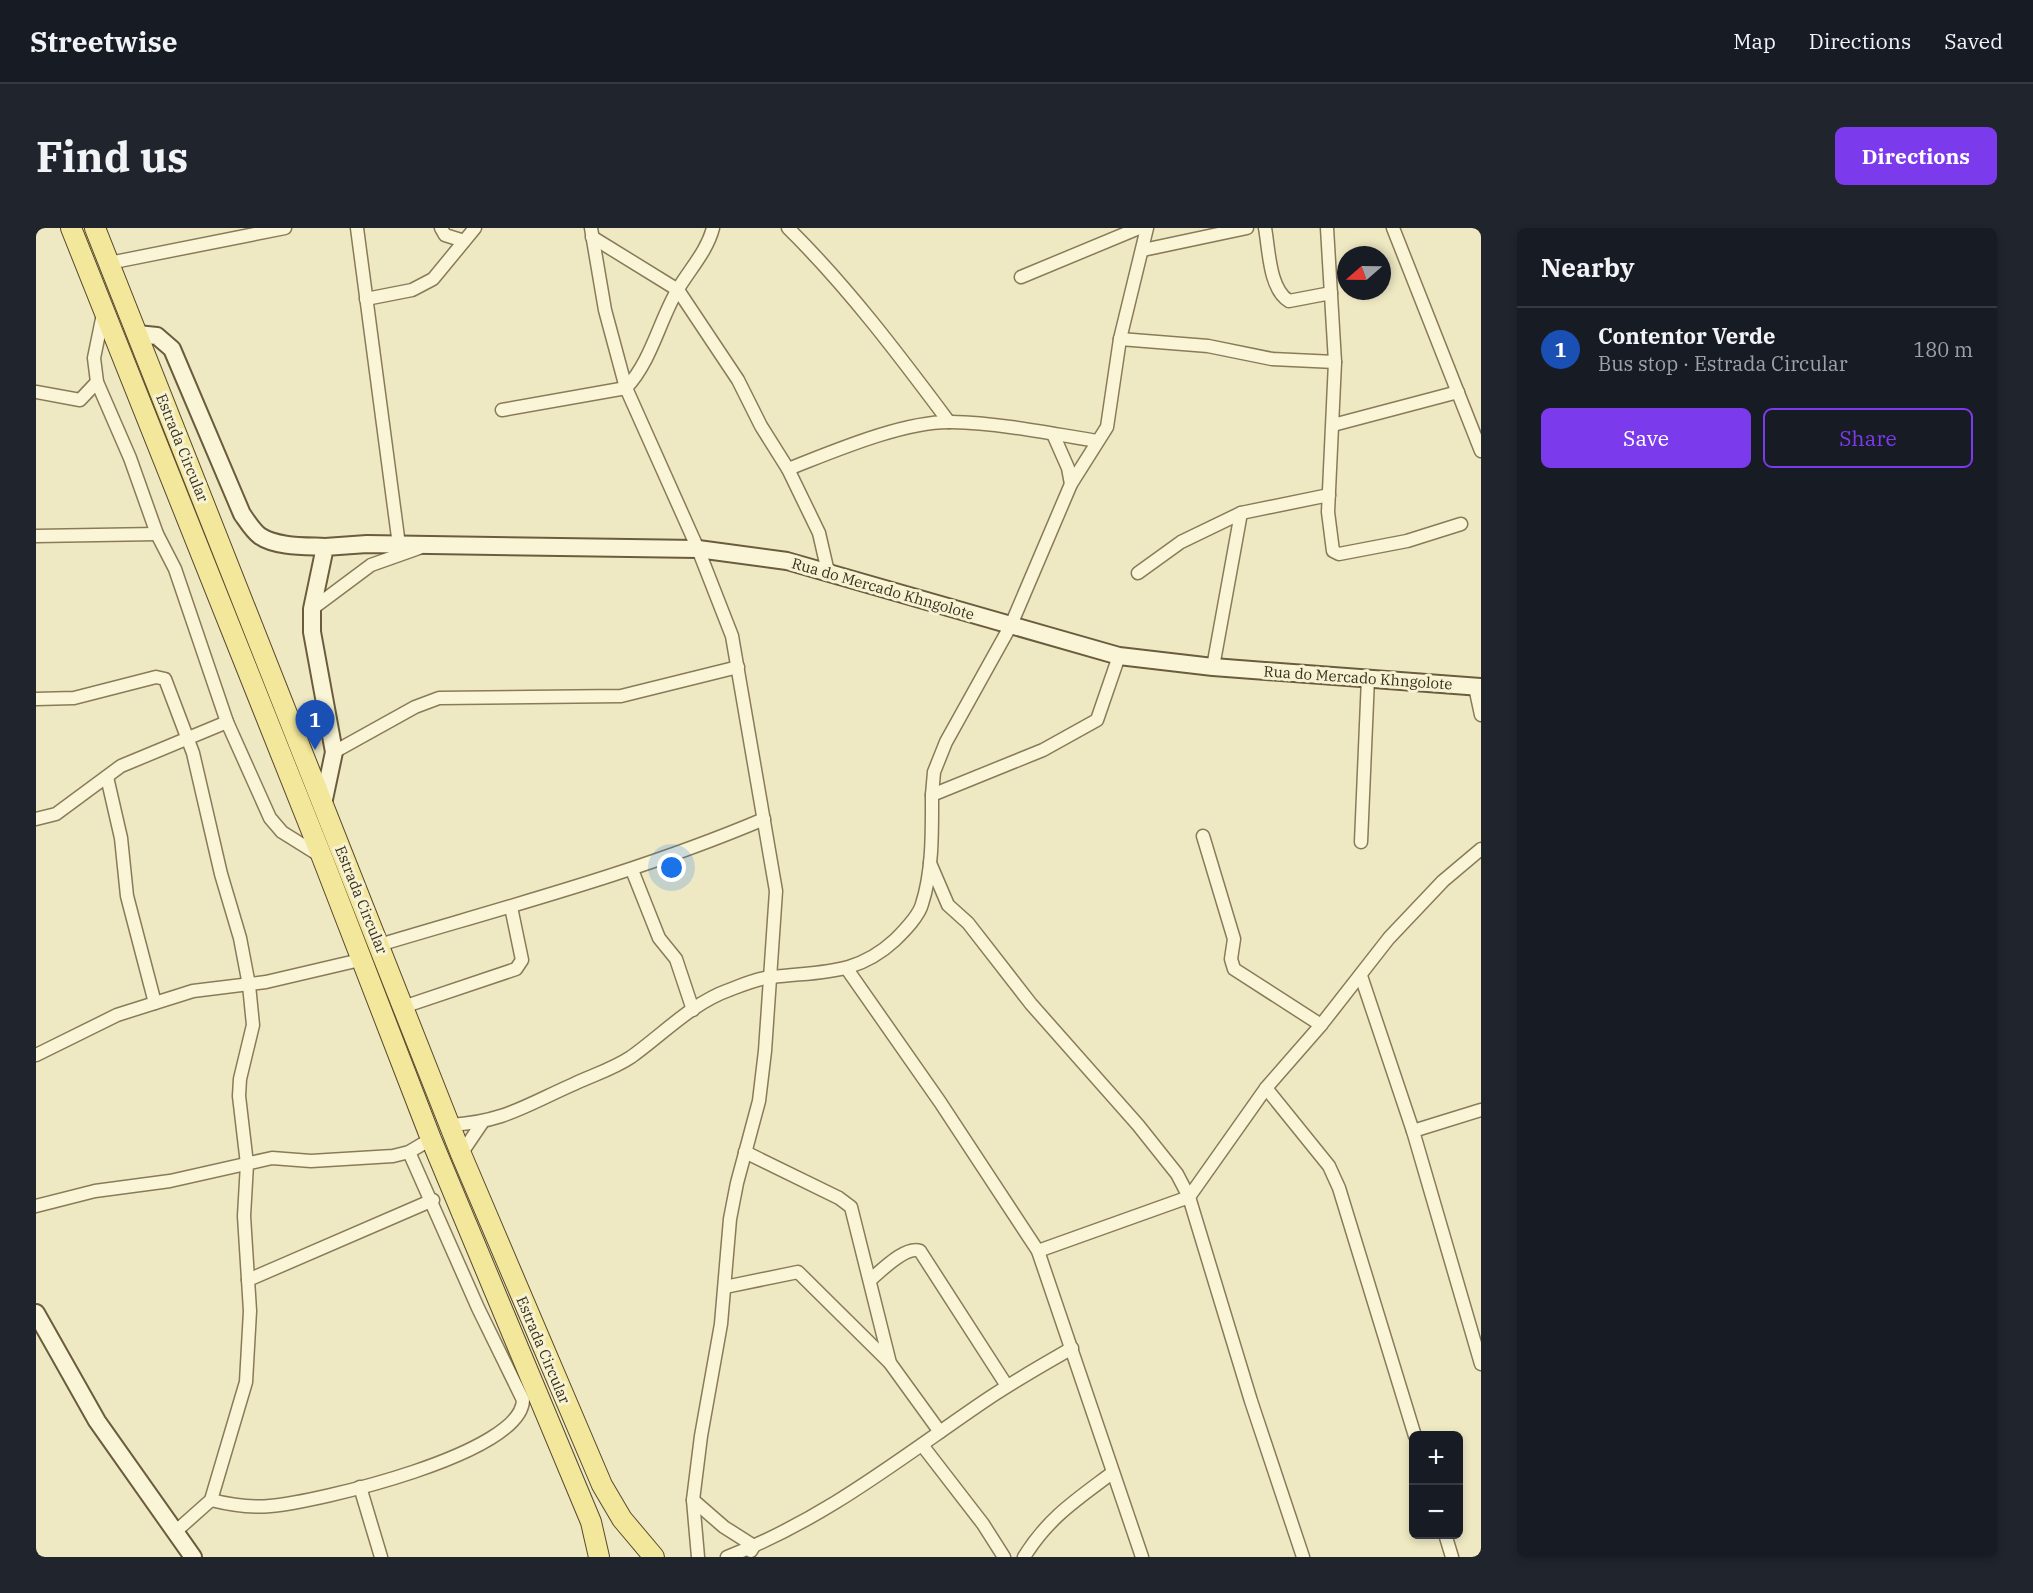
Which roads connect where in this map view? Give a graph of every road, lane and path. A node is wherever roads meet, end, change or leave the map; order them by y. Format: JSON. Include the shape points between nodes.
{"nodes":[{"id":1,"x":70,"y":228,"type":"edge"},
{"id":2,"x":95,"y":228,"type":"edge"},
{"id":3,"x":285,"y":228,"type":"edge"},
{"id":4,"x":357,"y":228,"type":"edge"},
{"id":5,"x":441,"y":228,"type":"edge"},
{"id":6,"x":475,"y":228,"type":"edge"},
{"id":7,"x":713,"y":228,"type":"edge"},
{"id":8,"x":788,"y":228,"type":"edge"},
{"id":9,"x":1139,"y":228,"type":"edge"},
{"id":10,"x":1147,"y":228,"type":"edge"},
{"id":11,"x":1247,"y":228,"type":"edge"},
{"id":12,"x":1265,"y":228,"type":"edge"},
{"id":13,"x":1327,"y":228,"type":"edge"},
{"id":14,"x":1393,"y":228,"type":"edge"},
{"id":15,"x":592,"y":232,"type":"edge"},
{"id":16,"x":464,"y":241,"type":"junction"},
{"id":17,"x":1143,"y":250,"type":"junction"},
{"id":18,"x":109,"y":263,"type":"junction"},
{"id":19,"x":1021,"y":277,"type":"dead end"},
{"id":20,"x":678,"y":290,"type":"junction"},
{"id":21,"x":1331,"y":293,"type":"junction"},
{"id":22,"x":366,"y":299,"type":"junction"},
{"id":23,"x":103,"y":313,"type":"junction"},
{"id":24,"x":137,"y":334,"type":"junction"},
{"id":25,"x":1120,"y":339,"type":"junction"},
{"id":26,"x":1335,"y":362,"type":"junction"},
{"id":27,"x":97,"y":382,"type":"junction"},
{"id":28,"x":626,"y":388,"type":"junction"},
{"id":29,"x":36,"y":392,"type":"edge"},
{"id":30,"x":1458,"y":392,"type":"junction"},
{"id":31,"x":502,"y":410,"type":"dead end"},
{"id":32,"x":949,"y":422,"type":"junction"},
{"id":33,"x":1333,"y":425,"type":"junction"},
{"id":34,"x":1053,"y":434,"type":"junction"},
{"id":35,"x":1097,"y":441,"type":"junction"},
{"id":36,"x":1481,"y":451,"type":"edge"},
{"id":37,"x":788,"y":470,"type":"junction"},
{"id":38,"x":1071,"y":484,"type":"junction"},
{"id":39,"x":1329,"y":495,"type":"junction"},
{"id":40,"x":1241,"y":513,"type":"junction"},
{"id":41,"x":1461,"y":524,"type":"dead end"},
{"id":42,"x":158,"y":534,"type":"junction"},
{"id":43,"x":36,"y":536,"type":"edge"},
{"id":44,"x":399,"y":545,"type":"junction"},
{"id":45,"x":325,"y":547,"type":"junction"},
{"id":46,"x":424,"y":547,"type":"junction"},
{"id":47,"x":698,"y":549,"type":"junction"},
{"id":48,"x":828,"y":572,"type":"junction"},
{"id":49,"x":1138,"y":573,"type":"dead end"},
{"id":50,"x":312,"y":609,"type":"junction"},
{"id":51,"x":1011,"y":625,"type":"junction"},
{"id":52,"x":1119,"y":656,"type":"junction"},
{"id":53,"x":738,"y":667,"type":"junction"},
{"id":54,"x":1213,"y":668,"type":"junction"},
{"id":55,"x":1368,"y":678,"type":"junction"},
{"id":56,"x":1478,"y":687,"type":"edge"},
{"id":57,"x":36,"y":699,"type":"edge"},
{"id":58,"x":1481,"y":715,"type":"edge"},
{"id":59,"x":227,"y":722,"type":"junction"},
{"id":60,"x":188,"y":737,"type":"junction"},
{"id":61,"x":334,"y":752,"type":"junction"},
{"id":62,"x":107,"y":777,"type":"junction"},
{"id":63,"x":932,"y":795,"type":"junction"},
{"id":64,"x":323,"y":804,"type":"junction"},
{"id":65,"x":36,"y":819,"type":"edge"},
{"id":66,"x":764,"y":819,"type":"junction"},
{"id":67,"x":1203,"y":836,"type":"dead end"},
{"id":68,"x":1360,"y":842,"type":"dead end"},
{"id":69,"x":1481,"y":849,"type":"edge"},
{"id":70,"x":322,"y":857,"type":"junction"},
{"id":71,"x":930,"y":862,"type":"junction"},
{"id":72,"x":632,"y":870,"type":"junction"},
{"id":73,"x":948,"y":904,"type":"junction"},
{"id":74,"x":922,"y":905,"type":"junction"},
{"id":75,"x":511,"y":907,"type":"junction"},
{"id":76,"x":379,"y":945,"type":"junction"},
{"id":77,"x":360,"y":960,"type":"junction"},
{"id":78,"x":847,"y":969,"type":"junction"},
{"id":79,"x":1360,"y":976,"type":"junction"},
{"id":80,"x":770,"y":977,"type":"junction"},
{"id":81,"x":249,"y":985,"type":"junction"},
{"id":82,"x":155,"y":1003,"type":"junction"},
{"id":83,"x":403,"y":1007,"type":"junction"},
{"id":84,"x":693,"y":1010,"type":"junction"},
{"id":85,"x":1321,"y":1025,"type":"junction"},
{"id":86,"x":36,"y":1055,"type":"edge"},
{"id":87,"x":1266,"y":1088,"type":"junction"},
{"id":88,"x":1481,"y":1110,"type":"edge"},
{"id":89,"x":482,"y":1123,"type":"junction"},
{"id":90,"x":450,"y":1125,"type":"junction"},
{"id":91,"x":1413,"y":1131,"type":"junction"},
{"id":92,"x":431,"y":1139,"type":"junction"},
{"id":93,"x":409,"y":1152,"type":"junction"},
{"id":94,"x":745,"y":1152,"type":"junction"},
{"id":95,"x":461,"y":1154,"type":"junction"},
{"id":96,"x":247,"y":1164,"type":"junction"},
{"id":97,"x":1189,"y":1197,"type":"junction"},
{"id":98,"x":433,"y":1200,"type":"junction"},
{"id":99,"x":36,"y":1206,"type":"edge"},
{"id":100,"x":1038,"y":1251,"type":"junction"},
{"id":101,"x":248,"y":1280,"type":"junction"},
{"id":102,"x":870,"y":1280,"type":"junction"},
{"id":103,"x":724,"y":1287,"type":"junction"},
{"id":104,"x":36,"y":1313,"type":"edge"},
{"id":105,"x":1072,"y":1348,"type":"junction"},
{"id":106,"x":890,"y":1363,"type":"junction"},
{"id":107,"x":1481,"y":1364,"type":"edge"},
{"id":108,"x":1007,"y":1386,"type":"junction"},
{"id":109,"x":1413,"y":1431,"type":"edge"},
{"id":110,"x":940,"y":1432,"type":"junction"},
{"id":111,"x":922,"y":1445,"type":"junction"},
{"id":112,"x":1112,"y":1473,"type":"junction"},
{"id":113,"x":360,"y":1487,"type":"junction"},
{"id":114,"x":211,"y":1500,"type":"junction"},
{"id":115,"x":693,"y":1500,"type":"junction"},
{"id":116,"x":175,"y":1532,"type":"junction"},
{"id":117,"x":1447,"y":1539,"type":"edge"},
{"id":118,"x":751,"y":1552,"type":"edge"},
{"id":119,"x":193,"y":1557,"type":"edge"},
{"id":120,"x":381,"y":1557,"type":"edge"},
{"id":121,"x":599,"y":1557,"type":"edge"},
{"id":122,"x":654,"y":1557,"type":"edge"},
{"id":123,"x":698,"y":1557,"type":"edge"},
{"id":124,"x":727,"y":1557,"type":"edge"},
{"id":125,"x":1004,"y":1557,"type":"edge"},
{"id":126,"x":1023,"y":1557,"type":"edge"},
{"id":127,"x":1142,"y":1557,"type":"edge"},
{"id":128,"x":1303,"y":1557,"type":"edge"},
{"id":129,"x":1452,"y":1557,"type":"edge"}],
"edges":[{"from":1,"to":23,"type":"main road","name":"Estrada Circular"},
{"from":2,"to":18,"type":"main road","name":"Estrada Circular"},
{"from":3,"to":18,"type":"street"},
{"from":4,"to":22,"type":"street"},
{"from":5,"to":16,"type":"street","via":[[445,235]]},
{"from":6,"to":16,"type":"street"},
{"from":7,"to":20,"type":"street"},
{"from":8,"to":32,"type":"street","via":[[812,252]]},
{"from":9,"to":19,"type":"street"},
{"from":10,"to":17,"type":"street"},
{"from":11,"to":17,"type":"street"},
{"from":12,"to":21,"type":"street","via":[[1276,286],[1284,298],[1289,301]]},
{"from":13,"to":21,"type":"street"},
{"from":14,"to":30,"type":"street"},
{"from":15,"to":20,"type":"street"},
{"from":15,"to":28,"type":"street","via":[[605,310]]},
{"from":16,"to":22,"type":"street","via":[[433,279],[412,290]]},
{"from":17,"to":25,"type":"street"},
{"from":18,"to":24,"type":"main road","name":"Estrada Circular"},
{"from":20,"to":28,"type":"street","via":[[637,376]]},
{"from":20,"to":37,"type":"street","via":[[738,380]]},
{"from":21,"to":26,"type":"street"},
{"from":22,"to":44,"type":"street"},
{"from":23,"to":27,"type":"street","via":[[94,358]]},
{"from":23,"to":70,"type":"main road","name":"Estrada Circular"},
{"from":24,"to":45,"type":"street","name":"Rua do Mercado Khngolote","via":[[157,336],[172,349],[237,504],[260,536]]},
{"from":24,"to":64,"type":"main road","name":"Estrada Circular"},
{"from":25,"to":26,"type":"street","via":[[1208,346],[1272,359]]},
{"from":25,"to":35,"type":"street","via":[[1107,427]]},
{"from":26,"to":33,"type":"street"},
{"from":27,"to":29,"type":"street","via":[[80,400]]},
{"from":27,"to":42,"type":"street"},
{"from":28,"to":31,"type":"street"},
{"from":28,"to":47,"type":"street"},
{"from":30,"to":33,"type":"street"},
{"from":30,"to":36,"type":"street"},
{"from":32,"to":34,"type":"street"},
{"from":32,"to":37,"type":"street","via":[[900,430],[852,444]]},
{"from":33,"to":39,"type":"street"},
{"from":34,"to":35,"type":"street"},
{"from":34,"to":38,"type":"street"},
{"from":35,"to":38,"type":"street"},
{"from":37,"to":48,"type":"street","via":[[819,532]]},
{"from":38,"to":51,"type":"street"},
{"from":39,"to":40,"type":"street"},
{"from":39,"to":41,"type":"street","via":[[1330,542],[1339,554],[1407,541]]},
{"from":40,"to":49,"type":"street","via":[[1181,542]]},
{"from":40,"to":54,"type":"street"},
{"from":42,"to":43,"type":"street"},
{"from":42,"to":59,"type":"street","via":[[175,569]]},
{"from":44,"to":45,"type":"street","name":"Rua do Mercado Khngolote"},
{"from":44,"to":46,"type":"street","name":"Rua do Mercado Khngolote"},
{"from":45,"to":50,"type":"street"},
{"from":46,"to":47,"type":"street","name":"Rua do Mercado Khngolote"},
{"from":46,"to":50,"type":"street","via":[[371,565]]},
{"from":47,"to":48,"type":"street","name":"Rua do Mercado Khngolote","via":[[787,561]]},
{"from":47,"to":53,"type":"street","via":[[732,636]]},
{"from":48,"to":51,"type":"street","name":"Rua do Mercado Khngolote"},
{"from":50,"to":61,"type":"street","via":[[315,663]]},
{"from":51,"to":52,"type":"street","name":"Rua do Mercado Khngolote"},
{"from":51,"to":63,"type":"street","via":[[946,742],[934,772]]},
{"from":52,"to":54,"type":"street","name":"Rua do Mercado Khngolote"},
{"from":52,"to":63,"type":"street","via":[[1097,720],[1043,750]]},
{"from":53,"to":61,"type":"street","via":[[621,696],[439,698]]},
{"from":53,"to":66,"type":"street"},
{"from":54,"to":55,"type":"street","name":"Rua do Mercado Khngolote"},
{"from":55,"to":56,"type":"street","name":"Rua do Mercado Khngolote"},
{"from":55,"to":68,"type":"street"},
{"from":56,"to":58,"type":"street"},
{"from":57,"to":60,"type":"street","via":[[74,698],[156,676],[165,679]]},
{"from":59,"to":60,"type":"street"},
{"from":59,"to":70,"type":"street","via":[[270,818],[282,832]]},
{"from":60,"to":62,"type":"street","via":[[121,766]]},
{"from":60,"to":81,"type":"street"},
{"from":61,"to":64,"type":"street"},
{"from":62,"to":65,"type":"street","via":[[56,814]]},
{"from":62,"to":82,"type":"street","via":[[121,838],[127,896]]},
{"from":63,"to":71,"type":"street"},
{"from":64,"to":76,"type":"main road","name":"Estrada Circular"},
{"from":66,"to":72,"type":"street"},
{"from":66,"to":80,"type":"street","via":[[776,891]]},
{"from":67,"to":85,"type":"street","via":[[1232,933],[1234,969]]},
{"from":69,"to":79,"type":"street","via":[[1443,881],[1389,938]]},
{"from":70,"to":77,"type":"main road","name":"Estrada Circular"},
{"from":71,"to":73,"type":"street"},
{"from":71,"to":74,"type":"street"},
{"from":72,"to":75,"type":"street"},
{"from":72,"to":84,"type":"street","via":[[659,938],[676,959]]},
{"from":73,"to":74,"type":"street"},
{"from":73,"to":97,"type":"street","via":[[1138,1125],[1177,1174]]},
{"from":74,"to":78,"type":"street","via":[[896,939],[872,959]]},
{"from":75,"to":76,"type":"street"},
{"from":75,"to":83,"type":"street","via":[[522,960],[516,969]]},
{"from":76,"to":83,"type":"main road","name":"Estrada Circular"},
{"from":77,"to":81,"type":"street"},
{"from":77,"to":92,"type":"main road","name":"Estrada Circular"},
{"from":78,"to":80,"type":"street"},
{"from":78,"to":100,"type":"street"},
{"from":79,"to":85,"type":"street"},
{"from":79,"to":91,"type":"street"},
{"from":80,"to":84,"type":"street","via":[[726,991]]},
{"from":80,"to":94,"type":"street","via":[[759,1101]]},
{"from":81,"to":82,"type":"street","via":[[193,991]]},
{"from":81,"to":96,"type":"street","via":[[253,1025],[239,1096]]},
{"from":82,"to":86,"type":"street","via":[[117,1015]]},
{"from":83,"to":90,"type":"main road","name":"Estrada Circular"},
{"from":84,"to":89,"type":"street","via":[[606,1072]]},
{"from":85,"to":87,"type":"street"},
{"from":87,"to":97,"type":"street"},
{"from":87,"to":109,"type":"street","via":[[1324,1158],[1339,1188]]},
{"from":88,"to":91,"type":"street"},
{"from":89,"to":90,"type":"street"},
{"from":89,"to":95,"type":"street"},
{"from":90,"to":95,"type":"main road","name":"Estrada Circular"},
{"from":91,"to":107,"type":"street"},
{"from":92,"to":93,"type":"street"},
{"from":92,"to":121,"type":"main road","name":"Estrada Circular","via":[[591,1522]]},
{"from":93,"to":96,"type":"street","via":[[311,1161],[272,1158]]},
{"from":93,"to":98,"type":"street"},
{"from":94,"to":102,"type":"street","via":[[851,1207]]},
{"from":94,"to":103,"type":"street","via":[[730,1219]]},
{"from":95,"to":122,"type":"main road","name":"Estrada Circular","via":[[602,1485],[622,1519]]},
{"from":96,"to":99,"type":"street","via":[[170,1181],[95,1191]]},
{"from":96,"to":101,"type":"street","via":[[244,1216]]},
{"from":97,"to":100,"type":"street"},
{"from":97,"to":128,"type":"street"},
{"from":98,"to":101,"type":"street"},
{"from":98,"to":113,"type":"street","via":[[523,1407],[520,1416],[496,1434],[451,1460]]},
{"from":100,"to":105,"type":"street"},
{"from":101,"to":114,"type":"street","via":[[246,1382]]},
{"from":102,"to":106,"type":"street"},
{"from":102,"to":108,"type":"street","via":[[908,1251],[920,1251]]},
{"from":103,"to":106,"type":"street","via":[[798,1272]]},
{"from":103,"to":115,"type":"street"},
{"from":104,"to":116,"type":"street","via":[[97,1421]]},
{"from":105,"to":108,"type":"street"},
{"from":105,"to":112,"type":"street"},
{"from":106,"to":110,"type":"street"},
{"from":108,"to":110,"type":"street"},
{"from":110,"to":111,"type":"street"},
{"from":111,"to":118,"type":"street","via":[[851,1495]]},
{"from":111,"to":125,"type":"street"},
{"from":112,"to":126,"type":"street","via":[[1055,1515]]},
{"from":112,"to":127,"type":"street"},
{"from":113,"to":114,"type":"street","via":[[269,1506],[236,1506]]},
{"from":113,"to":120,"type":"street"},
{"from":114,"to":116,"type":"street"},
{"from":115,"to":118,"type":"street"},
{"from":115,"to":123,"type":"street"},
{"from":116,"to":119,"type":"street"},
{"from":117,"to":129,"type":"street"},
{"from":118,"to":124,"type":"street"}]}
